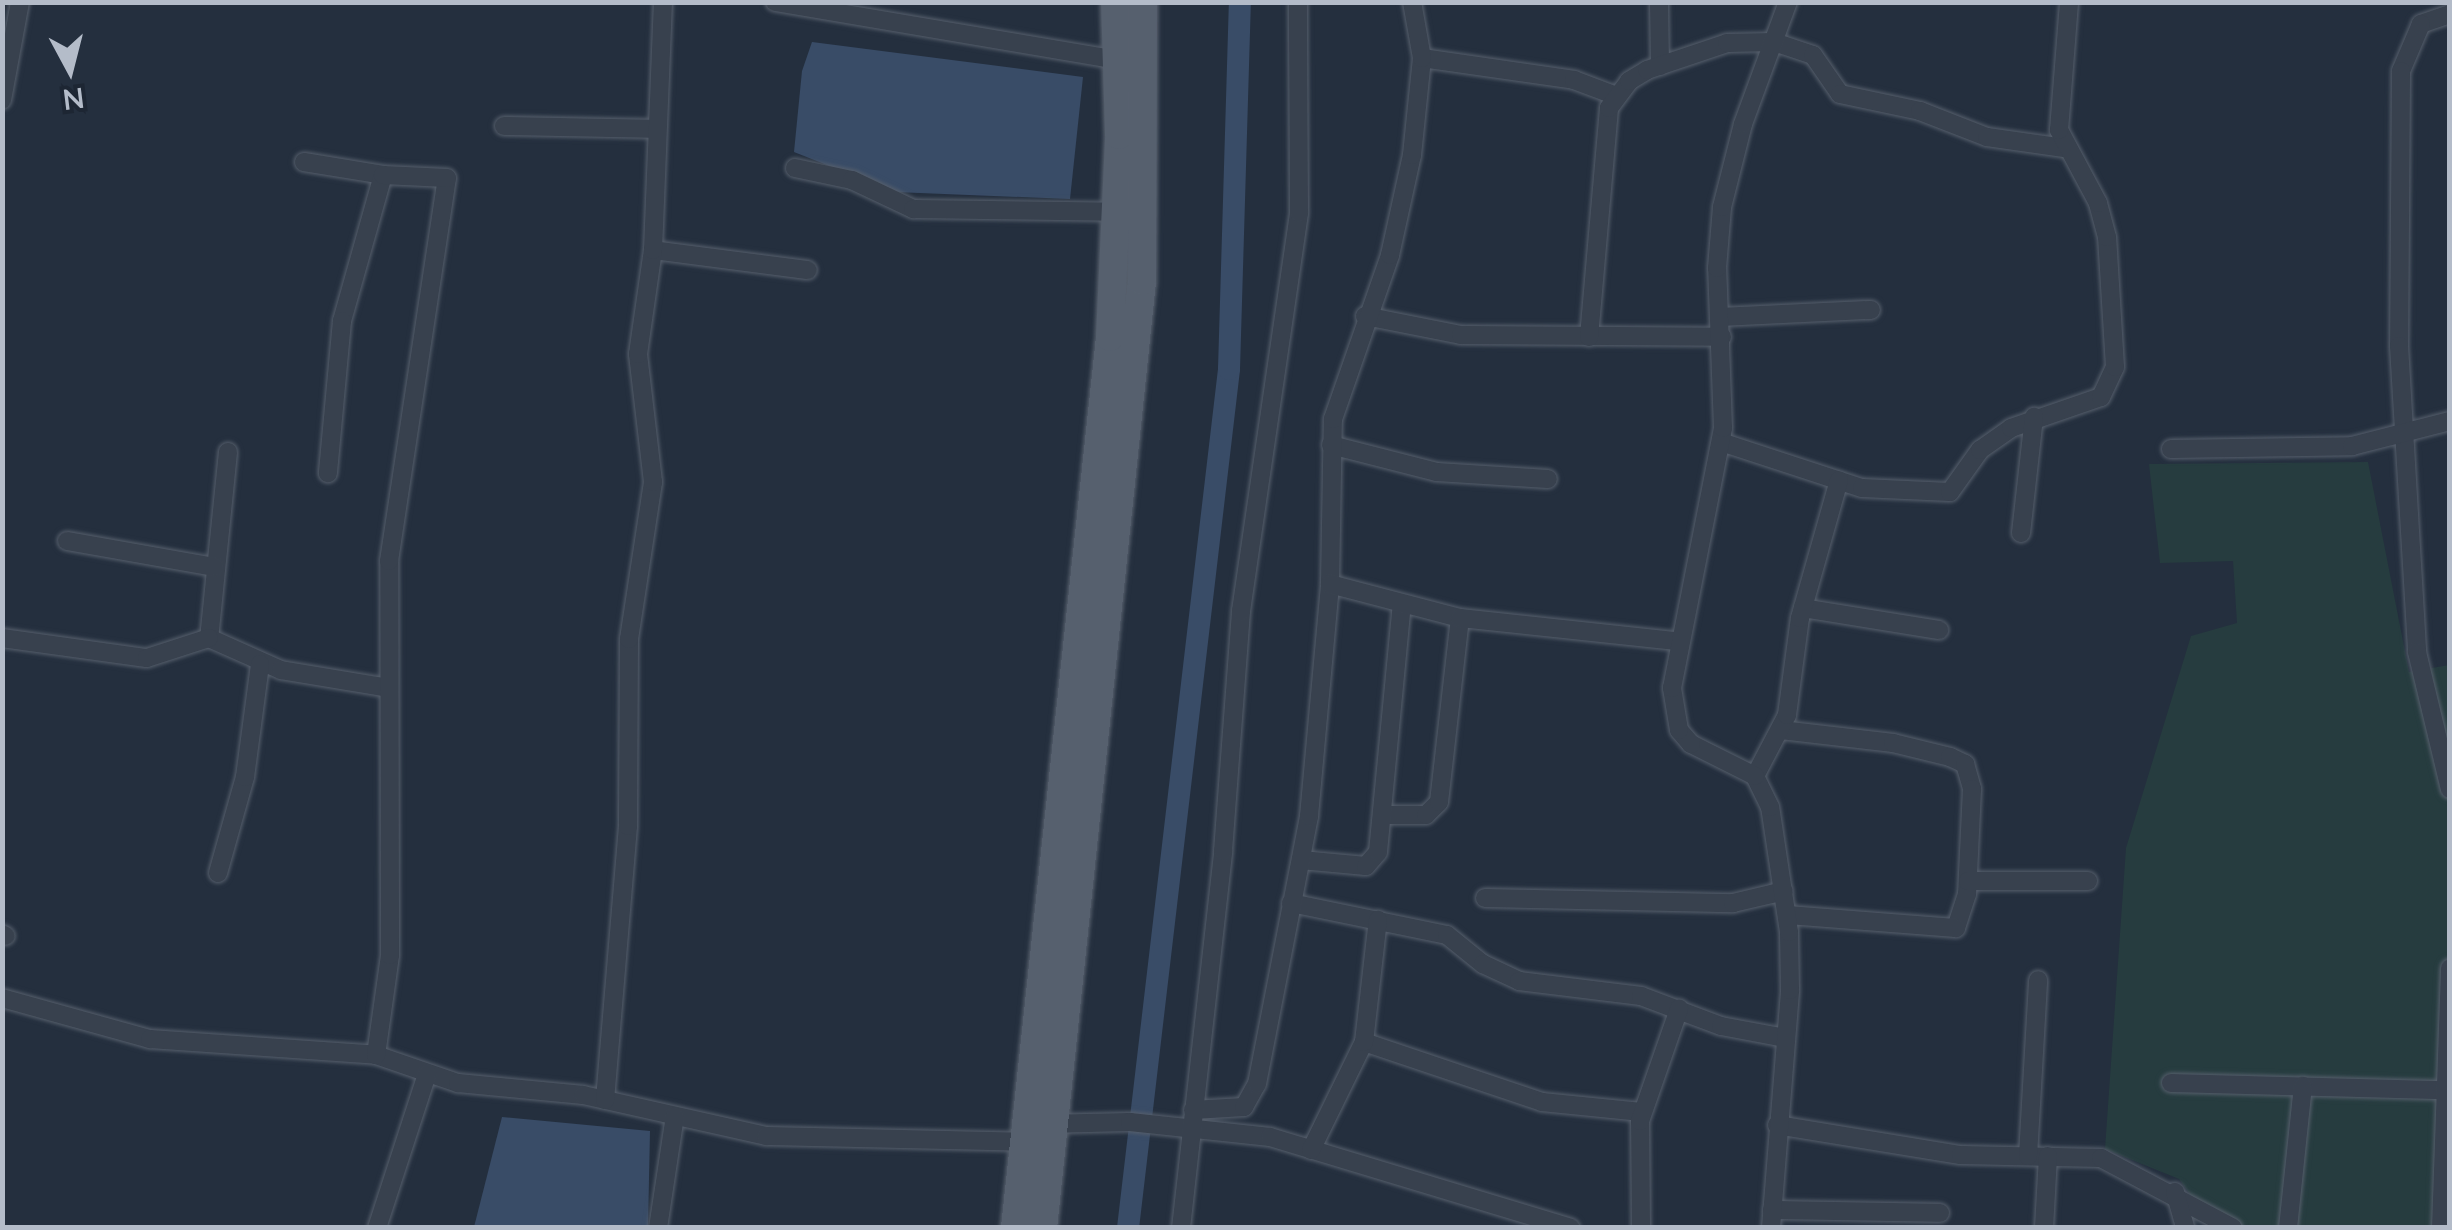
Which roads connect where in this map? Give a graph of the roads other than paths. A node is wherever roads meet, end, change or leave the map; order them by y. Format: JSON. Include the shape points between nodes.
{"nodes":[{"id":1,"x":20,"y":2,"type":"edge"},
{"id":2,"x":663,"y":2,"type":"edge"},
{"id":3,"x":775,"y":2,"type":"edge"},
{"id":4,"x":1115,"y":2,"type":"edge"},
{"id":5,"x":1143,"y":2,"type":"edge"},
{"id":6,"x":1298,"y":2,"type":"edge"},
{"id":7,"x":1412,"y":2,"type":"edge"},
{"id":8,"x":1659,"y":2,"type":"edge"},
{"id":9,"x":1788,"y":2,"type":"edge"},
{"id":10,"x":2069,"y":2,"type":"edge"},
{"id":11,"x":841,"y":8,"type":"edge"},
{"id":12,"x":2450,"y":14,"type":"edge"},
{"id":13,"x":9,"y":24,"type":"edge"},
{"id":14,"x":1774,"y":42,"type":"junction"},
{"id":15,"x":1422,"y":58,"type":"junction"},
{"id":16,"x":1116,"y":60,"type":"junction"},
{"id":17,"x":1660,"y":66,"type":"junction"},
{"id":18,"x":1614,"y":95,"type":"junction"},
{"id":19,"x":2,"y":100,"type":"edge"},
{"id":20,"x":504,"y":126,"type":"dead end"},
{"id":21,"x":654,"y":129,"type":"junction"},
{"id":22,"x":2064,"y":148,"type":"junction"},
{"id":23,"x":304,"y":162,"type":"dead end"},
{"id":24,"x":795,"y":168,"type":"dead end"},
{"id":25,"x":384,"y":175,"type":"junction"},
{"id":26,"x":1117,"y":212,"type":"junction"},
{"id":27,"x":653,"y":250,"type":"junction"},
{"id":28,"x":808,"y":270,"type":"dead end"},
{"id":29,"x":1871,"y":310,"type":"dead end"},
{"id":30,"x":1365,"y":316,"type":"junction"},
{"id":31,"x":1720,"y":316,"type":"junction"},
{"id":32,"x":1589,"y":337,"type":"junction"},
{"id":33,"x":1722,"y":337,"type":"junction"},
{"id":34,"x":2034,"y":417,"type":"junction"},
{"id":35,"x":2450,"y":420,"type":"edge"},
{"id":36,"x":2404,"y":435,"type":"junction"},
{"id":37,"x":1722,"y":442,"type":"junction"},
{"id":38,"x":1331,"y":445,"type":"junction"},
{"id":39,"x":2171,"y":449,"type":"dead end"},
{"id":40,"x":228,"y":452,"type":"dead end"},
{"id":41,"x":328,"y":473,"type":"dead end"},
{"id":42,"x":1548,"y":479,"type":"dead end"},
{"id":43,"x":1839,"y":480,"type":"junction"},
{"id":44,"x":2021,"y":534,"type":"dead end"},
{"id":45,"x":67,"y":541,"type":"dead end"},
{"id":46,"x":215,"y":566,"type":"junction"},
{"id":47,"x":1330,"y":584,"type":"junction"},
{"id":48,"x":1402,"y":605,"type":"junction"},
{"id":49,"x":1802,"y":608,"type":"junction"},
{"id":50,"x":1460,"y":618,"type":"junction"},
{"id":51,"x":1939,"y":630,"type":"dead end"},
{"id":52,"x":2,"y":638,"type":"edge"},
{"id":53,"x":209,"y":638,"type":"junction"},
{"id":54,"x":1677,"y":641,"type":"junction"},
{"id":55,"x":260,"y":664,"type":"junction"},
{"id":56,"x":388,"y":688,"type":"junction"},
{"id":57,"x":1781,"y":730,"type":"junction"},
{"id":58,"x":1756,"y":776,"type":"junction"},
{"id":59,"x":2450,"y":789,"type":"edge"},
{"id":60,"x":1382,"y":816,"type":"junction"},
{"id":61,"x":1301,"y":860,"type":"junction"},
{"id":62,"x":218,"y":873,"type":"dead end"},
{"id":63,"x":2088,"y":880,"type":"dead end"},
{"id":64,"x":1968,"y":881,"type":"junction"},
{"id":65,"x":1784,"y":891,"type":"junction"},
{"id":66,"x":1485,"y":898,"type":"dead end"},
{"id":67,"x":1292,"y":903,"type":"junction"},
{"id":68,"x":1787,"y":915,"type":"junction"},
{"id":69,"x":1378,"y":920,"type":"junction"},
{"id":70,"x":2450,"y":968,"type":"edge"},
{"id":71,"x":2038,"y":980,"type":"dead end"},
{"id":72,"x":2,"y":998,"type":"edge"},
{"id":73,"x":1679,"y":1009,"type":"junction"},
{"id":74,"x":1786,"y":1038,"type":"junction"},
{"id":75,"x":1364,"y":1042,"type":"junction"},
{"id":76,"x":376,"y":1054,"type":"junction"},
{"id":77,"x":427,"y":1074,"type":"junction"},
{"id":78,"x":2170,"y":1083,"type":"dead end"},
{"id":79,"x":2302,"y":1086,"type":"junction"},
{"id":80,"x":2444,"y":1090,"type":"junction"},
{"id":81,"x":604,"y":1100,"type":"junction"},
{"id":82,"x":1642,"y":1112,"type":"junction"},
{"id":83,"x":675,"y":1116,"type":"junction"},
{"id":84,"x":1187,"y":1120,"type":"junction"},
{"id":85,"x":1777,"y":1126,"type":"junction"},
{"id":86,"x":1036,"y":1130,"type":"junction"},
{"id":87,"x":1310,"y":1150,"type":"junction"},
{"id":88,"x":2028,"y":1156,"type":"junction"},
{"id":89,"x":2048,"y":1156,"type":"junction"},
{"id":90,"x":2175,"y":1192,"type":"junction"},
{"id":91,"x":1940,"y":1214,"type":"dead end"},
{"id":92,"x":1771,"y":1219,"type":"edge"},
{"id":93,"x":377,"y":1228,"type":"edge"},
{"id":94,"x":658,"y":1228,"type":"edge"},
{"id":95,"x":1015,"y":1228,"type":"edge"},
{"id":96,"x":1043,"y":1228,"type":"edge"},
{"id":97,"x":1181,"y":1228,"type":"edge"},
{"id":98,"x":1570,"y":1228,"type":"edge"},
{"id":99,"x":1641,"y":1228,"type":"edge"},
{"id":100,"x":2044,"y":1228,"type":"edge"},
{"id":101,"x":2185,"y":1228,"type":"edge"},
{"id":102,"x":2233,"y":1228,"type":"edge"},
{"id":103,"x":2288,"y":1228,"type":"edge"},
{"id":104,"x":2441,"y":1228,"type":"edge"}],
"edges":[{"from":1,"to":13,"type":"street"},
{"from":2,"to":21,"type":"street"},
{"from":3,"to":11,"type":"street"},
{"from":4,"to":16,"type":"main road"},
{"from":5,"to":86,"type":"main road","via":[[1142,281]]},
{"from":6,"to":84,"type":"street","via":[[1300,213],[1241,611],[1224,851]]},
{"from":7,"to":15,"type":"street"},
{"from":8,"to":17,"type":"street"},
{"from":9,"to":14,"type":"street"},
{"from":10,"to":22,"type":"street","via":[[2059,105]]},
{"from":11,"to":16,"type":"street"},
{"from":12,"to":36,"type":"street","via":[[2421,24],[2401,71]]},
{"from":13,"to":19,"type":"street"},
{"from":14,"to":17,"type":"street","via":[[1728,43]]},
{"from":14,"to":22,"type":"street","via":[[1813,55],[1840,94],[1920,111],[2000,140]]},
{"from":14,"to":31,"type":"street","via":[[1722,207]]},
{"from":15,"to":18,"type":"street","via":[[1574,80]]},
{"from":15,"to":30,"type":"street","via":[[1402,208]]},
{"from":16,"to":26,"type":"main road"},
{"from":17,"to":18,"type":"street"},
{"from":18,"to":32,"type":"street"},
{"from":20,"to":21,"type":"street"},
{"from":21,"to":27,"type":"street"},
{"from":22,"to":34,"type":"street","via":[[2104,220],[2115,367],[2109,386],[2090,405]]},
{"from":23,"to":25,"type":"street"},
{"from":24,"to":26,"type":"street","via":[[852,180],[912,209]]},
{"from":25,"to":41,"type":"street","via":[[342,321]]},
{"from":25,"to":56,"type":"street","via":[[448,178],[389,562]]},
{"from":26,"to":86,"type":"main road"},
{"from":27,"to":28,"type":"street"},
{"from":27,"to":81,"type":"street","via":[[638,354],[652,482],[629,639],[628,826]]},
{"from":29,"to":31,"type":"street"},
{"from":30,"to":32,"type":"street","via":[[1461,335]]},
{"from":30,"to":38,"type":"street","via":[[1338,391]]},
{"from":31,"to":33,"type":"street"},
{"from":32,"to":33,"type":"street"},
{"from":33,"to":37,"type":"street"},
{"from":34,"to":43,"type":"street","via":[[1980,450],[1950,492],[1885,491]]},
{"from":34,"to":44,"type":"street"},
{"from":35,"to":36,"type":"street"},
{"from":36,"to":39,"type":"street","via":[[2352,446]]},
{"from":36,"to":59,"type":"street","via":[[2417,652]]},
{"from":37,"to":43,"type":"street"},
{"from":37,"to":54,"type":"street"},
{"from":38,"to":42,"type":"street","via":[[1449,474]]},
{"from":38,"to":47,"type":"street"},
{"from":40,"to":46,"type":"street"},
{"from":43,"to":49,"type":"street"},
{"from":45,"to":46,"type":"street"},
{"from":46,"to":53,"type":"street"},
{"from":47,"to":48,"type":"street"},
{"from":47,"to":61,"type":"street"},
{"from":48,"to":50,"type":"street"},
{"from":48,"to":60,"type":"street"},
{"from":49,"to":51,"type":"street"},
{"from":49,"to":57,"type":"street"},
{"from":50,"to":54,"type":"street"},
{"from":50,"to":60,"type":"street","via":[[1440,802],[1426,815]]},
{"from":52,"to":53,"type":"street","via":[[147,658]]},
{"from":53,"to":55,"type":"street"},
{"from":54,"to":58,"type":"street","via":[[1672,688],[1679,730],[1690,744]]},
{"from":55,"to":56,"type":"street"},
{"from":55,"to":62,"type":"street","via":[[245,777]]},
{"from":56,"to":76,"type":"street","via":[[390,955]]},
{"from":57,"to":58,"type":"street"},
{"from":57,"to":64,"type":"street","via":[[1893,742],[1965,764],[1972,789]]},
{"from":58,"to":65,"type":"street","via":[[1770,807]]},
{"from":60,"to":61,"type":"street","via":[[1378,852],[1366,866]]},
{"from":61,"to":67,"type":"street"},
{"from":63,"to":64,"type":"street"},
{"from":64,"to":68,"type":"street","via":[[1956,928]]},
{"from":65,"to":66,"type":"street","via":[[1733,903]]},
{"from":65,"to":68,"type":"street"},
{"from":67,"to":69,"type":"street"},
{"from":67,"to":84,"type":"street","via":[[1251,1101],[1232,1112]]},
{"from":68,"to":74,"type":"street"},
{"from":69,"to":73,"type":"street","via":[[1447,935],[1482,964],[1519,981],[1614,991]]},
{"from":69,"to":75,"type":"street"},
{"from":70,"to":80,"type":"street"},
{"from":71,"to":88,"type":"street"},
{"from":72,"to":76,"type":"street","via":[[150,1038]]},
{"from":73,"to":74,"type":"street","via":[[1722,1026]]},
{"from":73,"to":82,"type":"street","via":[[1654,1096]]},
{"from":74,"to":85,"type":"street"},
{"from":75,"to":82,"type":"street","via":[[1542,1102]]},
{"from":75,"to":87,"type":"street"},
{"from":76,"to":77,"type":"street"},
{"from":77,"to":81,"type":"street"},
{"from":77,"to":93,"type":"street"},
{"from":78,"to":79,"type":"street"},
{"from":79,"to":80,"type":"street"},
{"from":79,"to":103,"type":"street"},
{"from":80,"to":104,"type":"street"},
{"from":81,"to":83,"type":"street"},
{"from":82,"to":99,"type":"street"},
{"from":83,"to":86,"type":"street","via":[[814,1142]]},
{"from":83,"to":94,"type":"street"},
{"from":84,"to":86,"type":"street"},
{"from":84,"to":87,"type":"street"},
{"from":84,"to":97,"type":"street"},
{"from":85,"to":88,"type":"street","via":[[1961,1155]]},
{"from":85,"to":92,"type":"street"},
{"from":86,"to":95,"type":"main road"},
{"from":86,"to":96,"type":"main road"},
{"from":87,"to":98,"type":"street"},
{"from":88,"to":89,"type":"street"},
{"from":89,"to":90,"type":"street","via":[[2101,1158]]},
{"from":89,"to":100,"type":"street"},
{"from":90,"to":101,"type":"street"},
{"from":90,"to":102,"type":"street"},
{"from":91,"to":92,"type":"street"}]}
